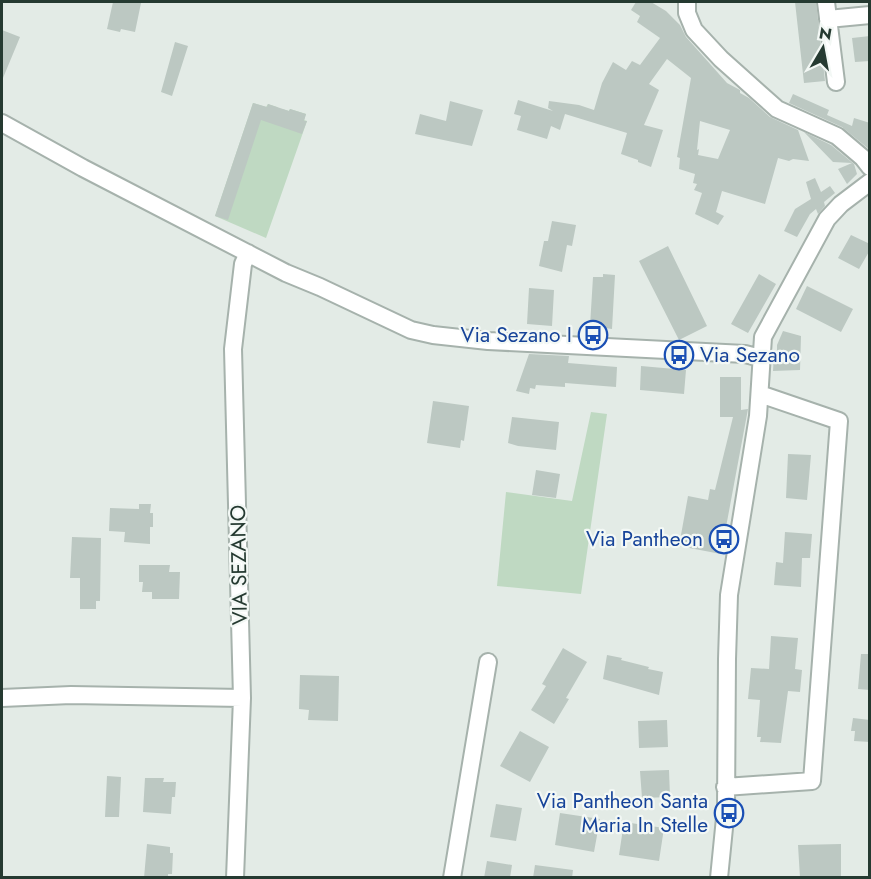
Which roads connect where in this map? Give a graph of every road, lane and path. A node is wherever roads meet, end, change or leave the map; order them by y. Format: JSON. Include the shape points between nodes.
{"nodes":[{"id":1,"x":687,"y":2,"type":"edge"},
{"id":2,"x":826,"y":2,"type":"edge"},
{"id":3,"x":870,"y":15,"type":"edge"},
{"id":4,"x":828,"y":19,"type":"junction"},
{"id":5,"x":836,"y":82,"type":"dead end"},
{"id":6,"x":2,"y":123,"type":"edge"},
{"id":7,"x":870,"y":167,"type":"edge"},
{"id":8,"x":870,"y":182,"type":"edge"},
{"id":9,"x":248,"y":253,"type":"junction"},
{"id":10,"x":761,"y":358,"type":"junction"},
{"id":11,"x":760,"y":394,"type":"junction"},
{"id":12,"x":488,"y":662,"type":"dead end"},
{"id":13,"x":2,"y":698,"type":"edge"},
{"id":14,"x":243,"y":698,"type":"junction"},
{"id":15,"x":725,"y":788,"type":"junction"},
{"id":16,"x":235,"y":878,"type":"edge"},
{"id":17,"x":452,"y":878,"type":"edge"},
{"id":18,"x":719,"y":878,"type":"edge"}],
"edges":[{"from":1,"to":7,"type":"street","via":[[694,30],[721,59],[777,109],[837,136]]},
{"from":2,"to":4,"type":"street"},
{"from":3,"to":4,"type":"street"},
{"from":4,"to":5,"type":"street"},
{"from":6,"to":9,"type":"street"},
{"from":8,"to":10,"type":"street","via":[[827,219],[767,328]]},
{"from":9,"to":10,"type":"street","via":[[411,330],[434,335]]},
{"from":9,"to":14,"type":"street","name":"VIA SEZANO","via":[[243,264],[233,349]]},
{"from":10,"to":11,"type":"street"},
{"from":11,"to":15,"type":"street","via":[[729,594]]},
{"from":11,"to":15,"type":"street","via":[[839,421],[812,782]]},
{"from":12,"to":17,"type":"street"},
{"from":13,"to":14,"type":"street"},
{"from":14,"to":16,"type":"street","name":"VIA SEZANO"},
{"from":15,"to":18,"type":"street"}]}
